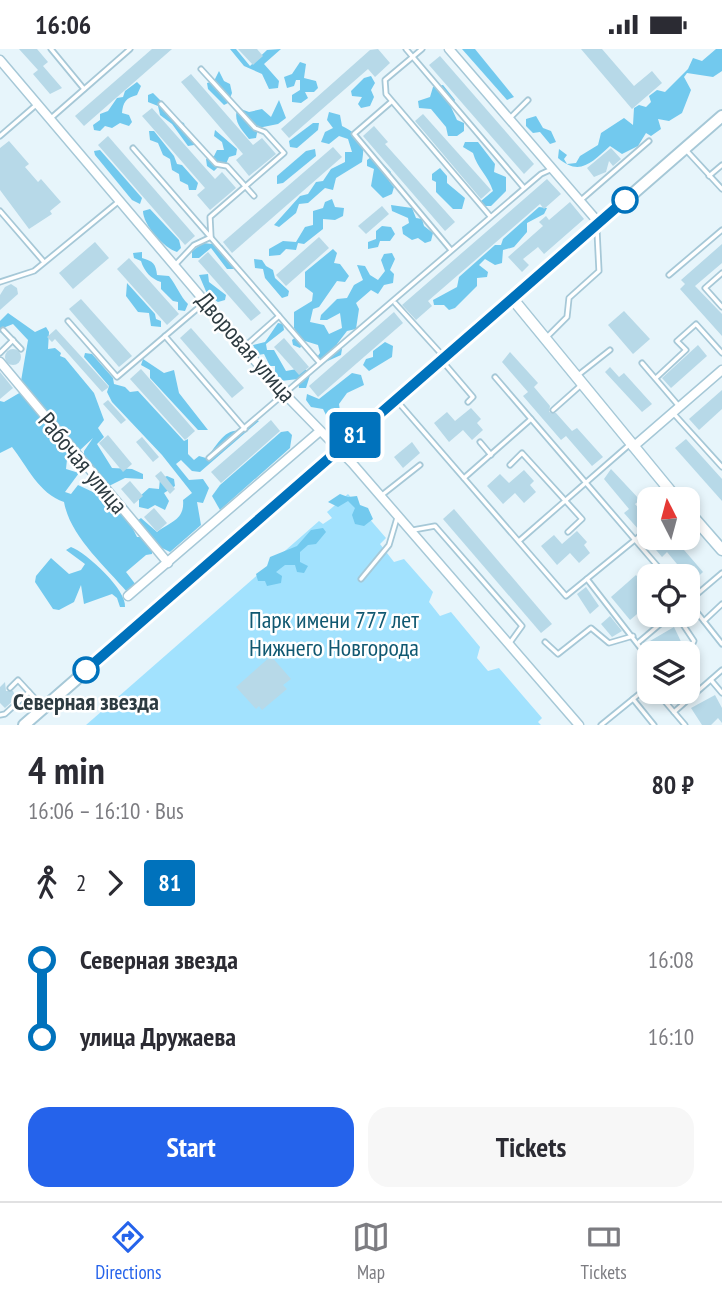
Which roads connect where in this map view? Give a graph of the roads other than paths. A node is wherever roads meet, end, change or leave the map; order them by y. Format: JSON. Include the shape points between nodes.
{"nodes":[{"id":1,"x":51,"y":49,"type":"edge"},
{"id":2,"x":406,"y":49,"type":"edge"},
{"id":3,"x":422,"y":49,"type":"edge"},
{"id":4,"x":449,"y":49,"type":"edge"},
{"id":5,"x":127,"y":50,"type":"edge"},
{"id":6,"x":413,"y":57,"type":"junction"},
{"id":7,"x":0,"y":60,"type":"edge"},
{"id":8,"x":201,"y":69,"type":"dead end"},
{"id":9,"x":84,"y":89,"type":"junction"},
{"id":10,"x":528,"y":100,"type":"dead end"},
{"id":11,"x":391,"y":102,"type":"junction"},
{"id":12,"x":37,"y":103,"type":"junction"},
{"id":13,"x":161,"y":104,"type":"dead end"},
{"id":14,"x":722,"y":116,"type":"edge"},
{"id":15,"x":50,"y":119,"type":"junction"},
{"id":16,"x":509,"y":119,"type":"junction"},
{"id":17,"x":0,"y":136,"type":"edge"},
{"id":18,"x":649,"y":141,"type":"dead end"},
{"id":19,"x":133,"y":148,"type":"dead end"},
{"id":20,"x":685,"y":149,"type":"junction"},
{"id":21,"x":722,"y":165,"type":"edge"},
{"id":22,"x":552,"y":169,"type":"junction"},
{"id":23,"x":709,"y":176,"type":"junction"},
{"id":24,"x":246,"y":186,"type":"junction"},
{"id":25,"x":523,"y":188,"type":"junction"},
{"id":26,"x":722,"y":189,"type":"edge"},
{"id":27,"x":254,"y":196,"type":"dead end"},
{"id":28,"x":120,"y":200,"type":"junction"},
{"id":29,"x":580,"y":201,"type":"junction"},
{"id":30,"x":0,"y":211,"type":"edge"},
{"id":31,"x":490,"y":216,"type":"junction"},
{"id":32,"x":597,"y":225,"type":"junction"},
{"id":33,"x":722,"y":229,"type":"edge"},
{"id":34,"x":211,"y":237,"type":"junction"},
{"id":35,"x":451,"y":250,"type":"junction"},
{"id":36,"x":44,"y":262,"type":"junction"},
{"id":37,"x":174,"y":265,"type":"junction"},
{"id":38,"x":722,"y":273,"type":"edge"},
{"id":39,"x":669,"y":275,"type":"dead end"},
{"id":40,"x":0,"y":282,"type":"edge"},
{"id":41,"x":512,"y":298,"type":"junction"},
{"id":42,"x":205,"y":301,"type":"junction"},
{"id":43,"x":394,"y":302,"type":"junction"},
{"id":44,"x":722,"y":307,"type":"edge"},
{"id":45,"x":279,"y":316,"type":"junction"},
{"id":46,"x":68,"y":321,"type":"dead end"},
{"id":47,"x":3,"y":330,"type":"dead end"},
{"id":48,"x":165,"y":336,"type":"junction"},
{"id":49,"x":544,"y":339,"type":"junction"},
{"id":50,"x":13,"y":340,"type":"junction"},
{"id":51,"x":244,"y":347,"type":"junction"},
{"id":52,"x":21,"y":349,"type":"dead end"},
{"id":53,"x":610,"y":350,"type":"dead end"},
{"id":54,"x":0,"y":353,"type":"edge"},
{"id":55,"x":722,"y":353,"type":"edge"},
{"id":56,"x":444,"y":360,"type":"junction"},
{"id":57,"x":0,"y":362,"type":"edge"},
{"id":58,"x":320,"y":362,"type":"junction"},
{"id":59,"x":642,"y":363,"type":"dead end"},
{"id":60,"x":722,"y":370,"type":"edge"},
{"id":61,"x":495,"y":377,"type":"dead end"},
{"id":62,"x":656,"y":378,"type":"junction"},
{"id":63,"x":579,"y":381,"type":"junction"},
{"id":64,"x":284,"y":393,"type":"junction"},
{"id":65,"x":396,"y":400,"type":"junction"},
{"id":66,"x":468,"y":402,"type":"dead end"},
{"id":67,"x":676,"y":409,"type":"junction"},
{"id":68,"x":553,"y":410,"type":"dead end"},
{"id":69,"x":531,"y":419,"type":"junction"},
{"id":70,"x":543,"y":419,"type":"dead end"},
{"id":71,"x":536,"y":425,"type":"junction"},
{"id":72,"x":245,"y":429,"type":"junction"},
{"id":73,"x":320,"y":431,"type":"junction"},
{"id":74,"x":480,"y":442,"type":"dead end"},
{"id":75,"x":632,"y":445,"type":"junction"},
{"id":76,"x":338,"y":450,"type":"junction"},
{"id":77,"x":491,"y":455,"type":"junction"},
{"id":78,"x":209,"y":458,"type":"dead end"},
{"id":79,"x":420,"y":465,"type":"dead end"},
{"id":80,"x":510,"y":465,"type":"dead end"},
{"id":81,"x":722,"y":467,"type":"edge"},
{"id":82,"x":464,"y":478,"type":"junction"},
{"id":83,"x":585,"y":483,"type":"junction"},
{"id":84,"x":667,"y":487,"type":"edge"},
{"id":85,"x":380,"y":496,"type":"junction"},
{"id":86,"x":566,"y":500,"type":"junction"},
{"id":87,"x":398,"y":516,"type":"junction"},
{"id":88,"x":700,"y":525,"type":"edge"},
{"id":89,"x":411,"y":531,"type":"junction"},
{"id":90,"x":568,"y":532,"type":"dead end"},
{"id":91,"x":519,"y":541,"type":"junction"},
{"id":92,"x":635,"y":541,"type":"junction"},
{"id":93,"x":722,"y":550,"type":"edge"},
{"id":94,"x":168,"y":563,"type":"junction"},
{"id":95,"x":655,"y":564,"type":"edge"},
{"id":96,"x":722,"y":573,"type":"edge"},
{"id":97,"x":361,"y":579,"type":"dead end"},
{"id":98,"x":587,"y":579,"type":"junction"},
{"id":99,"x":700,"y":591,"type":"edge"},
{"id":100,"x":128,"y":596,"type":"dead end"},
{"id":101,"x":722,"y":604,"type":"edge"},
{"id":102,"x":700,"y":616,"type":"edge"},
{"id":103,"x":704,"y":621,"type":"junction"},
{"id":104,"x":657,"y":627,"type":"edge"},
{"id":105,"x":633,"y":636,"type":"junction"},
{"id":106,"x":637,"y":641,"type":"edge"},
{"id":107,"x":639,"y":641,"type":"edge"},
{"id":108,"x":545,"y":642,"type":"dead end"},
{"id":109,"x":509,"y":644,"type":"junction"},
{"id":110,"x":722,"y":644,"type":"edge"},
{"id":111,"x":722,"y":670,"type":"edge"},
{"id":112,"x":711,"y":680,"type":"junction"},
{"id":113,"x":10,"y":688,"type":"dead end"},
{"id":114,"x":29,"y":692,"type":"junction"},
{"id":115,"x":722,"y":693,"type":"edge"},
{"id":116,"x":637,"y":696,"type":"edge"},
{"id":117,"x":633,"y":699,"type":"junction"},
{"id":118,"x":667,"y":704,"type":"edge"},
{"id":119,"x":44,"y":707,"type":"junction"},
{"id":120,"x":674,"y":712,"type":"junction"},
{"id":121,"x":0,"y":715,"type":"edge"},
{"id":122,"x":24,"y":725,"type":"edge"},
{"id":123,"x":579,"y":725,"type":"edge"},
{"id":124,"x":601,"y":725,"type":"edge"},
{"id":125,"x":654,"y":725,"type":"edge"},
{"id":126,"x":685,"y":725,"type":"edge"}],
"edges":[{"from":1,"to":9,"type":"lane"},
{"from":2,"to":6,"type":"lane"},
{"from":3,"to":6,"type":"lane"},
{"from":4,"to":16,"type":"street"},
{"from":5,"to":9,"type":"lane"},
{"from":6,"to":11,"type":"lane","via":[[385,80]]},
{"from":6,"to":25,"type":"lane"},
{"from":7,"to":12,"type":"street","name":"Дворовая улица"},
{"from":8,"to":24,"type":"lane","via":[[284,153]]},
{"from":9,"to":15,"type":"lane"},
{"from":10,"to":16,"type":"lane"},
{"from":11,"to":31,"type":"lane"},
{"from":11,"to":35,"type":"lane","via":[[354,134]]},
{"from":12,"to":15,"type":"street","name":"Дворовая улица"},
{"from":12,"to":17,"type":"lane"},
{"from":13,"to":24,"type":"lane","via":[[216,164],[227,166]]},
{"from":14,"to":20,"type":"main road"},
{"from":15,"to":28,"type":"street","name":"Дворовая улица"},
{"from":16,"to":22,"type":"street"},
{"from":18,"to":29,"type":"lane"},
{"from":19,"to":34,"type":"lane"},
{"from":20,"to":23,"type":"lane"},
{"from":20,"to":32,"type":"main road"},
{"from":21,"to":23,"type":"lane"},
{"from":22,"to":25,"type":"lane"},
{"from":22,"to":29,"type":"street"},
{"from":23,"to":26,"type":"lane"},
{"from":24,"to":27,"type":"lane"},
{"from":24,"to":34,"type":"lane","via":[[210,216]]},
{"from":25,"to":31,"type":"lane"},
{"from":28,"to":36,"type":"lane"},
{"from":28,"to":37,"type":"street","name":"Дворовая улица"},
{"from":29,"to":32,"type":"street"},
{"from":30,"to":36,"type":"lane"},
{"from":31,"to":35,"type":"lane"},
{"from":32,"to":41,"type":"main road"},
{"from":32,"to":49,"type":"lane","via":[[599,271],[569,299],[567,317]]},
{"from":33,"to":39,"type":"lane"},
{"from":34,"to":37,"type":"lane","via":[[194,245]]},
{"from":34,"to":45,"type":"lane"},
{"from":35,"to":43,"type":"lane"},
{"from":36,"to":40,"type":"lane","via":[[34,271]]},
{"from":37,"to":42,"type":"street","name":"Дворовая улица"},
{"from":38,"to":44,"type":"lane","via":[[705,288]]},
{"from":41,"to":49,"type":"street"},
{"from":41,"to":56,"type":"main road"},
{"from":42,"to":48,"type":"lane"},
{"from":42,"to":51,"type":"street","name":"Дворовая улица"},
{"from":43,"to":56,"type":"lane"},
{"from":43,"to":58,"type":"lane"},
{"from":45,"to":51,"type":"lane"},
{"from":45,"to":58,"type":"lane"},
{"from":46,"to":48,"type":"lane","via":[[117,377]]},
{"from":47,"to":50,"type":"lane"},
{"from":48,"to":72,"type":"lane"},
{"from":49,"to":63,"type":"street"},
{"from":50,"to":52,"type":"lane"},
{"from":50,"to":54,"type":"lane"},
{"from":51,"to":64,"type":"street","name":"Дворовая улица"},
{"from":53,"to":63,"type":"lane"},
{"from":55,"to":62,"type":"lane","via":[[696,324],[677,341],[686,350]]},
{"from":56,"to":65,"type":"main road"},
{"from":56,"to":66,"type":"lane","via":[[474,397]]},
{"from":57,"to":94,"type":"street","name":"Рабочая улица"},
{"from":58,"to":64,"type":"lane"},
{"from":59,"to":62,"type":"lane"},
{"from":60,"to":67,"type":"street"},
{"from":61,"to":69,"type":"lane"},
{"from":62,"to":67,"type":"lane"},
{"from":63,"to":68,"type":"lane"},
{"from":63,"to":75,"type":"street"},
{"from":64,"to":72,"type":"lane"},
{"from":64,"to":73,"type":"street","name":"Дворовая улица"},
{"from":65,"to":76,"type":"main road"},
{"from":65,"to":82,"type":"lane"},
{"from":67,"to":75,"type":"street"},
{"from":67,"to":81,"type":"lane"},
{"from":69,"to":71,"type":"lane"},
{"from":69,"to":77,"type":"lane"},
{"from":70,"to":71,"type":"lane"},
{"from":71,"to":83,"type":"lane"},
{"from":72,"to":78,"type":"lane"},
{"from":73,"to":76,"type":"street","name":"Дворовая улица"},
{"from":73,"to":94,"type":"street"},
{"from":74,"to":77,"type":"lane"},
{"from":75,"to":83,"type":"lane"},
{"from":75,"to":84,"type":"street"},
{"from":76,"to":85,"type":"street","name":"Дворовая улица"},
{"from":76,"to":119,"type":"main road"},
{"from":77,"to":82,"type":"lane"},
{"from":79,"to":85,"type":"lane"},
{"from":80,"to":86,"type":"lane","via":[[522,453]]},
{"from":82,"to":91,"type":"lane"},
{"from":83,"to":86,"type":"lane"},
{"from":83,"to":92,"type":"lane"},
{"from":85,"to":87,"type":"street","name":"Дворовая улица"},
{"from":86,"to":90,"type":"lane","via":[[582,519]]},
{"from":86,"to":91,"type":"lane"},
{"from":87,"to":89,"type":"street","name":"Дворовая улица"},
{"from":87,"to":97,"type":"lane","via":[[389,545]]},
{"from":88,"to":93,"type":"street"},
{"from":89,"to":109,"type":"street","name":"Дворовая улица"},
{"from":89,"to":109,"type":"lane","via":[[435,526],[522,627]]},
{"from":91,"to":98,"type":"lane","via":[[566,596]]},
{"from":92,"to":95,"type":"lane"},
{"from":92,"to":98,"type":"lane"},
{"from":94,"to":100,"type":"street"},
{"from":96,"to":99,"type":"lane"},
{"from":98,"to":105,"type":"lane"},
{"from":101,"to":103,"type":"lane"},
{"from":102,"to":103,"type":"lane"},
{"from":103,"to":110,"type":"lane"},
{"from":104,"to":107,"type":"lane"},
{"from":105,"to":106,"type":"lane"},
{"from":105,"to":108,"type":"lane","via":[[609,643],[591,628],[555,655]]},
{"from":109,"to":123,"type":"street","name":"Дворовая улица"},
{"from":111,"to":112,"type":"lane"},
{"from":112,"to":115,"type":"lane"},
{"from":112,"to":120,"type":"lane"},
{"from":113,"to":114,"type":"lane","via":[[18,680]]},
{"from":114,"to":119,"type":"lane"},
{"from":114,"to":121,"type":"lane"},
{"from":116,"to":117,"type":"lane"},
{"from":117,"to":124,"type":"lane"},
{"from":117,"to":125,"type":"lane"},
{"from":118,"to":120,"type":"lane"},
{"from":119,"to":122,"type":"main road"},
{"from":120,"to":126,"type":"lane"}]}
